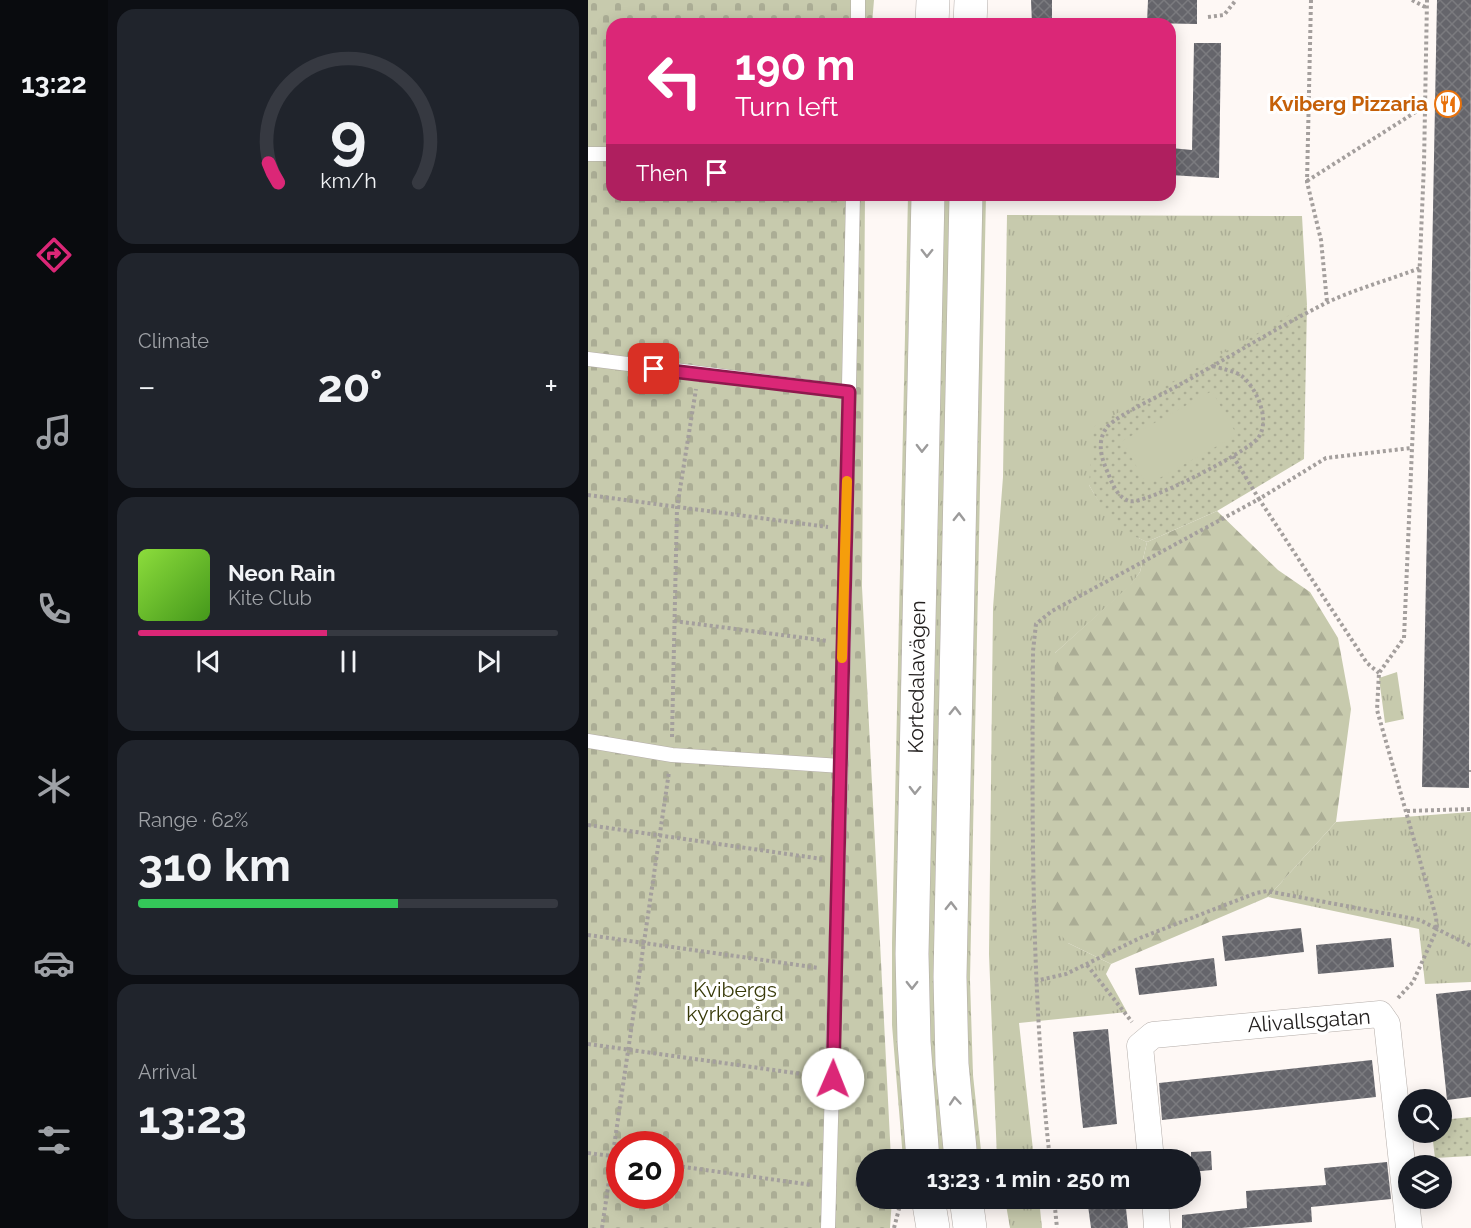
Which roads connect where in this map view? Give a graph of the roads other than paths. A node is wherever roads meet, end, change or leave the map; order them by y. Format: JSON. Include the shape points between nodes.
{"nodes":[{"id":1,"x":858,"y":0,"type":"edge"},
{"id":2,"x":933,"y":0,"type":"edge"},
{"id":3,"x":971,"y":0,"type":"edge"},
{"id":4,"x":858,"y":18,"type":"edge"},
{"id":5,"x":932,"y":18,"type":"edge"},
{"id":6,"x":970,"y":18,"type":"edge"},
{"id":7,"x":588,"y":154,"type":"edge"},
{"id":8,"x":606,"y":154,"type":"edge"},
{"id":9,"x":853,"y":201,"type":"edge"},
{"id":10,"x":928,"y":201,"type":"edge"},
{"id":11,"x":966,"y":201,"type":"edge"},
{"id":12,"x":588,"y":359,"type":"edge"},
{"id":13,"x":849,"y":392,"type":"junction"},
{"id":14,"x":588,"y":741,"type":"edge"},
{"id":15,"x":841,"y":766,"type":"junction"},
{"id":16,"x":922,"y":1149,"type":"edge"},
{"id":17,"x":960,"y":1149,"type":"edge"},
{"id":18,"x":1150,"y":1149,"type":"edge"},
{"id":19,"x":921,"y":1209,"type":"edge"},
{"id":20,"x":967,"y":1209,"type":"edge"},
{"id":21,"x":1156,"y":1209,"type":"edge"},
{"id":22,"x":828,"y":1228,"type":"edge"},
{"id":23,"x":933,"y":1228,"type":"edge"},
{"id":24,"x":970,"y":1228,"type":"edge"},
{"id":25,"x":1157,"y":1228,"type":"edge"},
{"id":26,"x":1409,"y":1228,"type":"edge"}],
"edges":[{"from":1,"to":4,"type":"lane"},
{"from":2,"to":5,"type":"main road"},
{"from":3,"to":6,"type":"main road"},
{"from":7,"to":8,"type":"lane"},
{"from":9,"to":13,"type":"lane"},
{"from":10,"to":16,"type":"main road","name":"Kortedalavägen","one_way":true,"via":[[912,954]]},
{"from":17,"to":11,"type":"main road","name":"Kortedalavägen","one_way":true,"via":[[952,1064],[950,965]]},
{"from":12,"to":13,"type":"lane"},
{"from":13,"to":15,"type":"lane"},
{"from":14,"to":15,"type":"lane","via":[[672,755]]},
{"from":15,"to":22,"type":"lane"},
{"from":18,"to":26,"type":"street","name":"Alivallsgatan","via":[[1140,1046],[1153,1035],[1380,1014],[1387,1024]]},
{"from":19,"to":23,"type":"main road"},
{"from":20,"to":24,"type":"main road"},
{"from":21,"to":25,"type":"street"}]}
